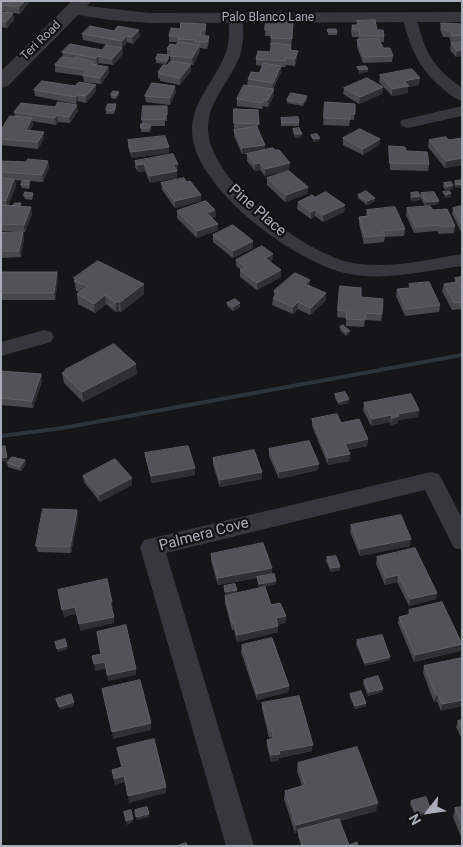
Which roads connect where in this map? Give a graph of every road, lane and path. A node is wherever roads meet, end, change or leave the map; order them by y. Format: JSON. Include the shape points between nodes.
{"nodes":[{"id":1,"x":78,"y":5,"type":"edge"},
{"id":2,"x":409,"y":17,"type":"junction"},
{"id":3,"x":462,"y":17,"type":"edge"},
{"id":4,"x":236,"y":18,"type":"junction"},
{"id":5,"x":1,"y":82,"type":"edge"},
{"id":6,"x":462,"y":96,"type":"edge"},
{"id":7,"x":462,"y":111,"type":"edge"},
{"id":8,"x":408,"y":123,"type":"dead end"},
{"id":9,"x":462,"y":260,"type":"edge"},
{"id":10,"x":44,"y":337,"type":"dead end"},
{"id":11,"x":1,"y":349,"type":"edge"},
{"id":12,"x":462,"y":541,"type":"edge"},
{"id":13,"x":240,"y":846,"type":"edge"}],
"edges":[{"from":1,"to":4,"type":"street","name":"Palo Blanco Lane","via":[[136,17]]},
{"from":1,"to":5,"type":"street","name":"Teri Road"},
{"from":2,"to":3,"type":"street","name":"Palo Blanco Lane"},
{"from":2,"to":4,"type":"street","name":"Palo Blanco Lane"},
{"from":2,"to":6,"type":"street","via":[[422,61]]},
{"from":4,"to":9,"type":"street","name":"Pine Place","via":[[233,54],[200,116],[205,154],[221,179],[288,239],[334,264],[358,270],[377,270]]},
{"from":7,"to":8,"type":"street"},
{"from":10,"to":11,"type":"street"},
{"from":12,"to":13,"type":"street","name":"Palmera Cove","via":[[431,480],[152,547]]}]}
